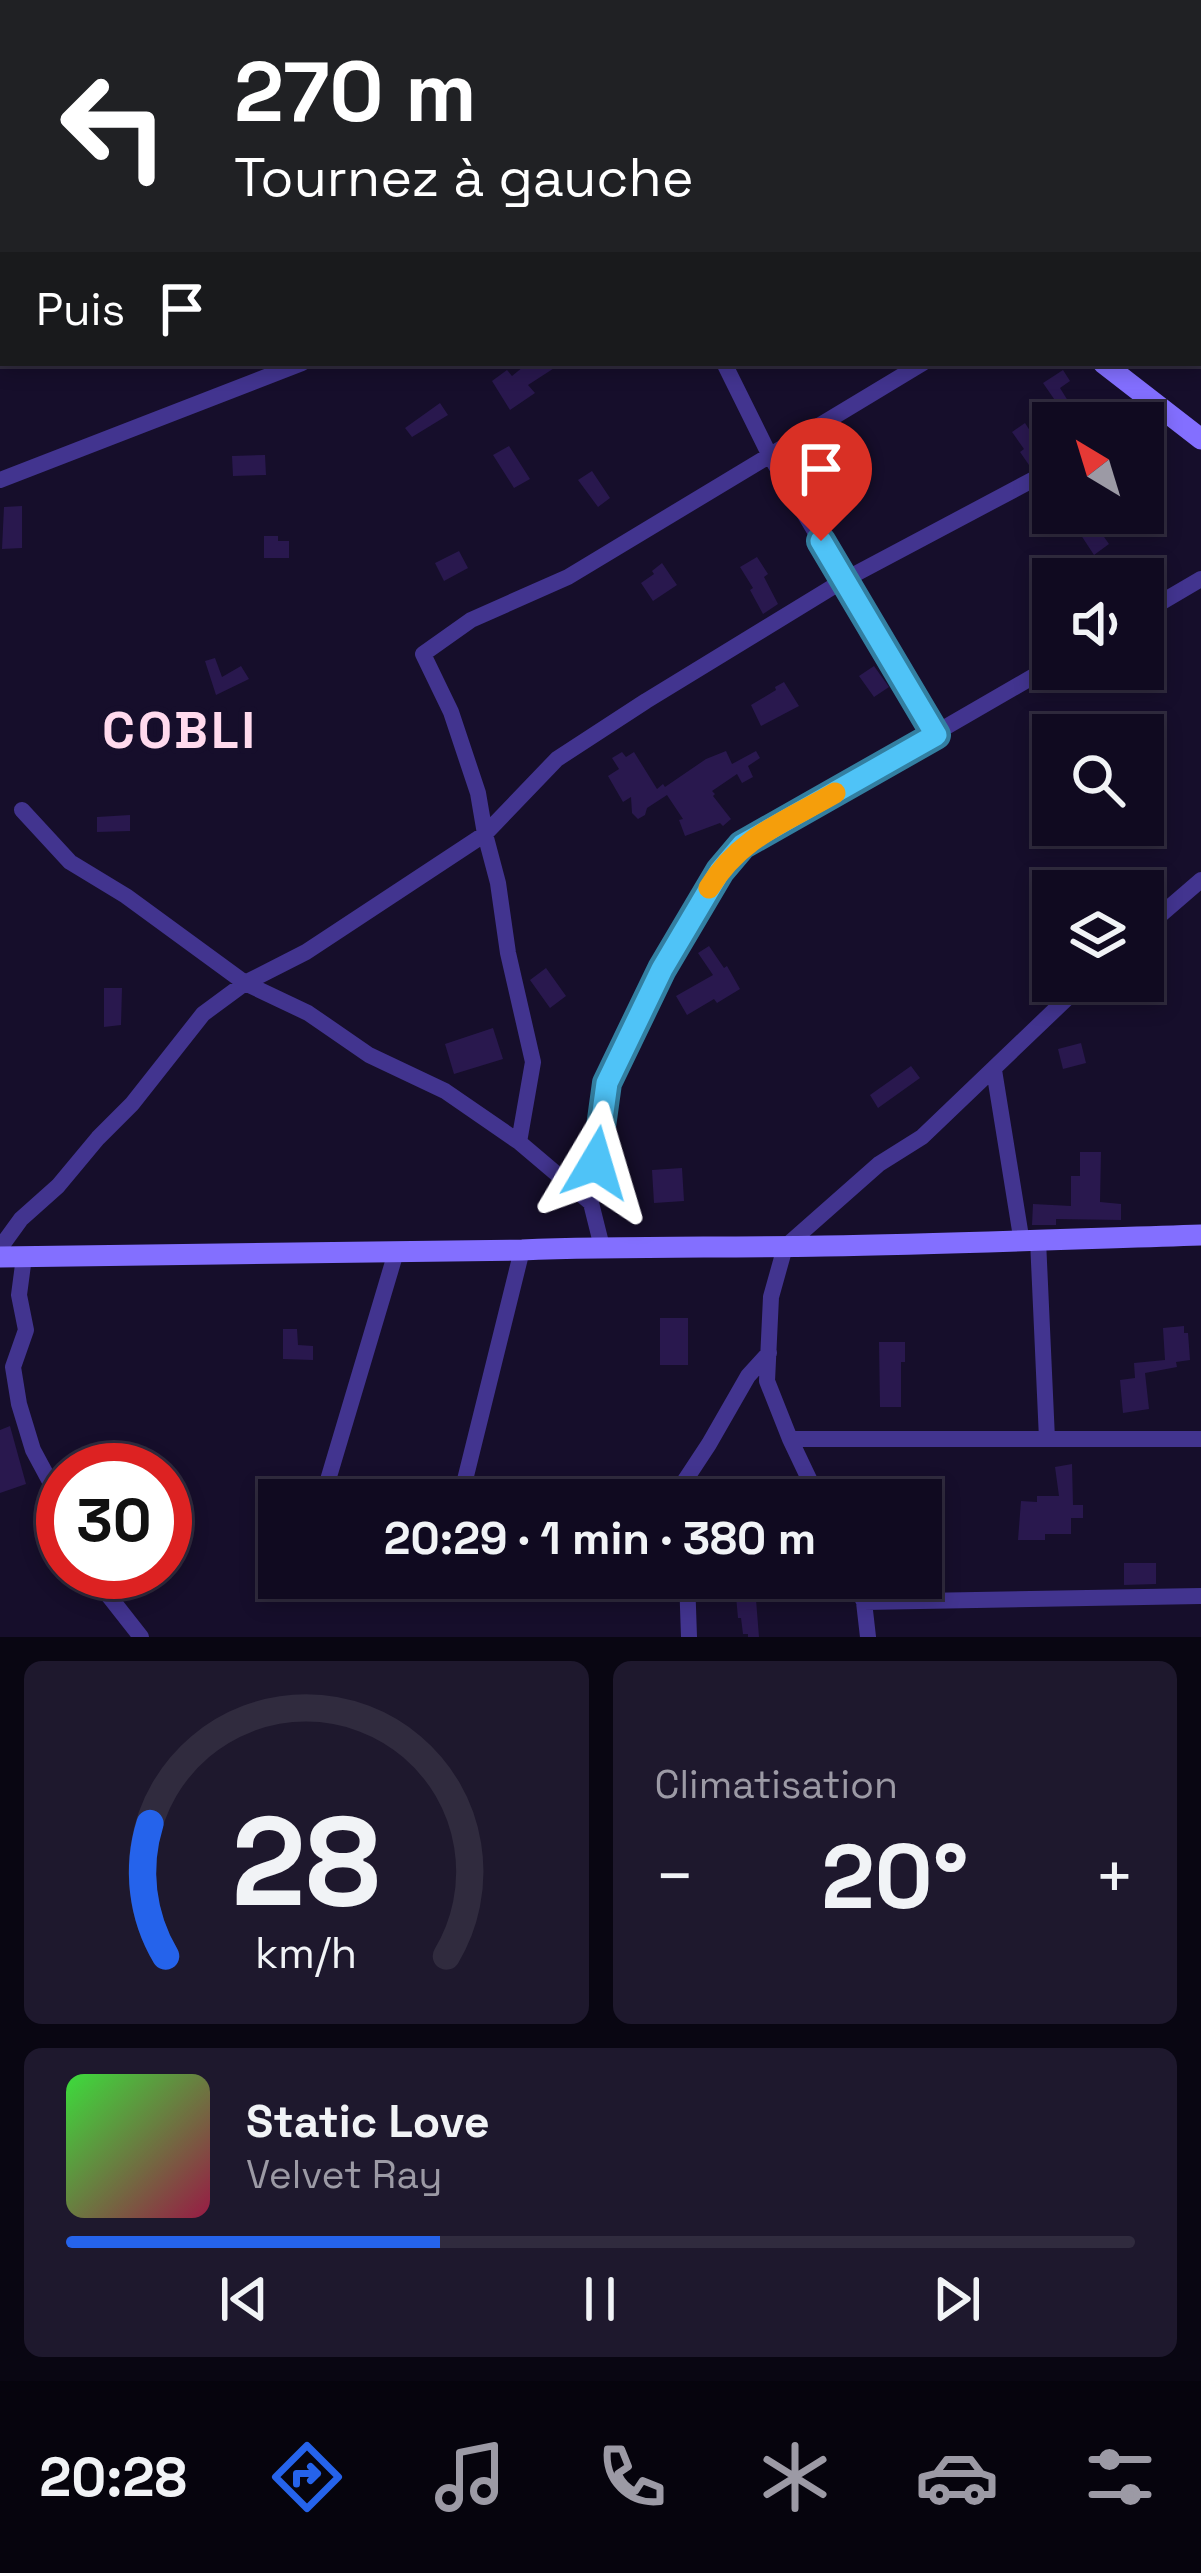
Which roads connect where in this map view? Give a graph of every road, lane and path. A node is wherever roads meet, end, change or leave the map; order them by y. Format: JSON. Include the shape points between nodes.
{"nodes":[{"id":1,"x":294,"y":366,"type":"edge"},
{"id":2,"x":725,"y":366,"type":"edge"},
{"id":3,"x":917,"y":366,"type":"edge"},
{"id":4,"x":1107,"y":366,"type":"edge"},
{"id":5,"x":1154,"y":402,"type":"edge"},
{"id":6,"x":1164,"y":410,"type":"edge"},
{"id":7,"x":1201,"y":439,"type":"edge"},
{"id":8,"x":769,"y":454,"type":"junction"},
{"id":9,"x":0,"y":480,"type":"edge"},
{"id":10,"x":1032,"y":480,"type":"edge"},
{"id":11,"x":1201,"y":579,"type":"edge"},
{"id":12,"x":844,"y":580,"type":"junction"},
{"id":13,"x":1164,"y":601,"type":"edge"},
{"id":14,"x":1032,"y":678,"type":"edge"},
{"id":15,"x":936,"y":735,"type":"junction"},
{"id":16,"x":22,"y":809,"type":"dead end"},
{"id":17,"x":485,"y":835,"type":"junction"},
{"id":18,"x":1201,"y":880,"type":"edge"},
{"id":19,"x":1164,"y":912,"type":"edge"},
{"id":20,"x":245,"y":983,"type":"junction"},
{"id":21,"x":1064,"y":1002,"type":"edge"},
{"id":22,"x":994,"y":1070,"type":"junction"},
{"id":23,"x":519,"y":1142,"type":"junction"},
{"id":24,"x":591,"y":1202,"type":"junction"},
{"id":25,"x":1201,"y":1235,"type":"edge"},
{"id":26,"x":1030,"y":1241,"type":"junction"},
{"id":27,"x":602,"y":1247,"type":"junction"},
{"id":28,"x":785,"y":1247,"type":"junction"},
{"id":29,"x":0,"y":1248,"type":"edge"},
{"id":30,"x":522,"y":1250,"type":"junction"},
{"id":31,"x":396,"y":1252,"type":"junction"},
{"id":32,"x":0,"y":1257,"type":"edge"},
{"id":33,"x":25,"y":1257,"type":"junction"},
{"id":34,"x":769,"y":1353,"type":"junction"},
{"id":35,"x":790,"y":1439,"type":"junction"},
{"id":36,"x":1047,"y":1439,"type":"junction"},
{"id":37,"x":1201,"y":1439,"type":"edge"},
{"id":38,"x":36,"y":1455,"type":"edge"},
{"id":39,"x":328,"y":1479,"type":"edge"},
{"id":40,"x":465,"y":1479,"type":"edge"},
{"id":41,"x":685,"y":1479,"type":"edge"},
{"id":42,"x":809,"y":1479,"type":"edge"},
{"id":43,"x":1201,"y":1596,"type":"edge"},
{"id":44,"x":112,"y":1599,"type":"edge"},
{"id":45,"x":688,"y":1599,"type":"edge"},
{"id":46,"x":864,"y":1599,"type":"edge"},
{"id":47,"x":865,"y":1602,"type":"junction"},
{"id":48,"x":142,"y":1637,"type":"edge"},
{"id":49,"x":689,"y":1637,"type":"edge"},
{"id":50,"x":868,"y":1637,"type":"edge"}],
"edges":[{"from":1,"to":9,"type":"street"},
{"from":2,"to":8,"type":"street"},
{"from":3,"to":8,"type":"street"},
{"from":4,"to":5,"type":"main road"},
{"from":6,"to":7,"type":"main road"},
{"from":8,"to":12,"type":"street"},
{"from":8,"to":17,"type":"street","via":[[423,654],[451,712]]},
{"from":10,"to":12,"type":"street"},
{"from":11,"to":13,"type":"street"},
{"from":12,"to":15,"type":"street"},
{"from":12,"to":17,"type":"street","via":[[557,759]]},
{"from":14,"to":15,"type":"street"},
{"from":15,"to":24,"type":"street","via":[[742,845],[720,871],[607,1083]]},
{"from":16,"to":20,"type":"street","via":[[70,862]]},
{"from":17,"to":20,"type":"street"},
{"from":17,"to":23,"type":"street","via":[[533,1062]]},
{"from":18,"to":19,"type":"street"},
{"from":20,"to":23,"type":"street","via":[[445,1091]]},
{"from":20,"to":29,"type":"street","via":[[203,1014]]},
{"from":21,"to":22,"type":"street"},
{"from":22,"to":26,"type":"street"},
{"from":22,"to":28,"type":"street"},
{"from":23,"to":24,"type":"street"},
{"from":24,"to":27,"type":"street"},
{"from":25,"to":26,"type":"main road"},
{"from":26,"to":28,"type":"main road"},
{"from":26,"to":36,"type":"street"},
{"from":27,"to":28,"type":"main road"},
{"from":27,"to":30,"type":"main road"},
{"from":28,"to":34,"type":"street","via":[[771,1297]]},
{"from":30,"to":31,"type":"main road"},
{"from":30,"to":40,"type":"street"},
{"from":31,"to":33,"type":"main road"},
{"from":31,"to":39,"type":"street"},
{"from":32,"to":33,"type":"main road"},
{"from":33,"to":38,"type":"street","via":[[19,1295],[26,1330],[13,1367]]},
{"from":34,"to":35,"type":"street","via":[[767,1382]]},
{"from":34,"to":41,"type":"street"},
{"from":35,"to":36,"type":"street"},
{"from":35,"to":42,"type":"street"},
{"from":36,"to":37,"type":"street"},
{"from":43,"to":47,"type":"street"},
{"from":44,"to":48,"type":"street"},
{"from":45,"to":49,"type":"street"},
{"from":46,"to":47,"type":"street"},
{"from":47,"to":50,"type":"street"}]}
